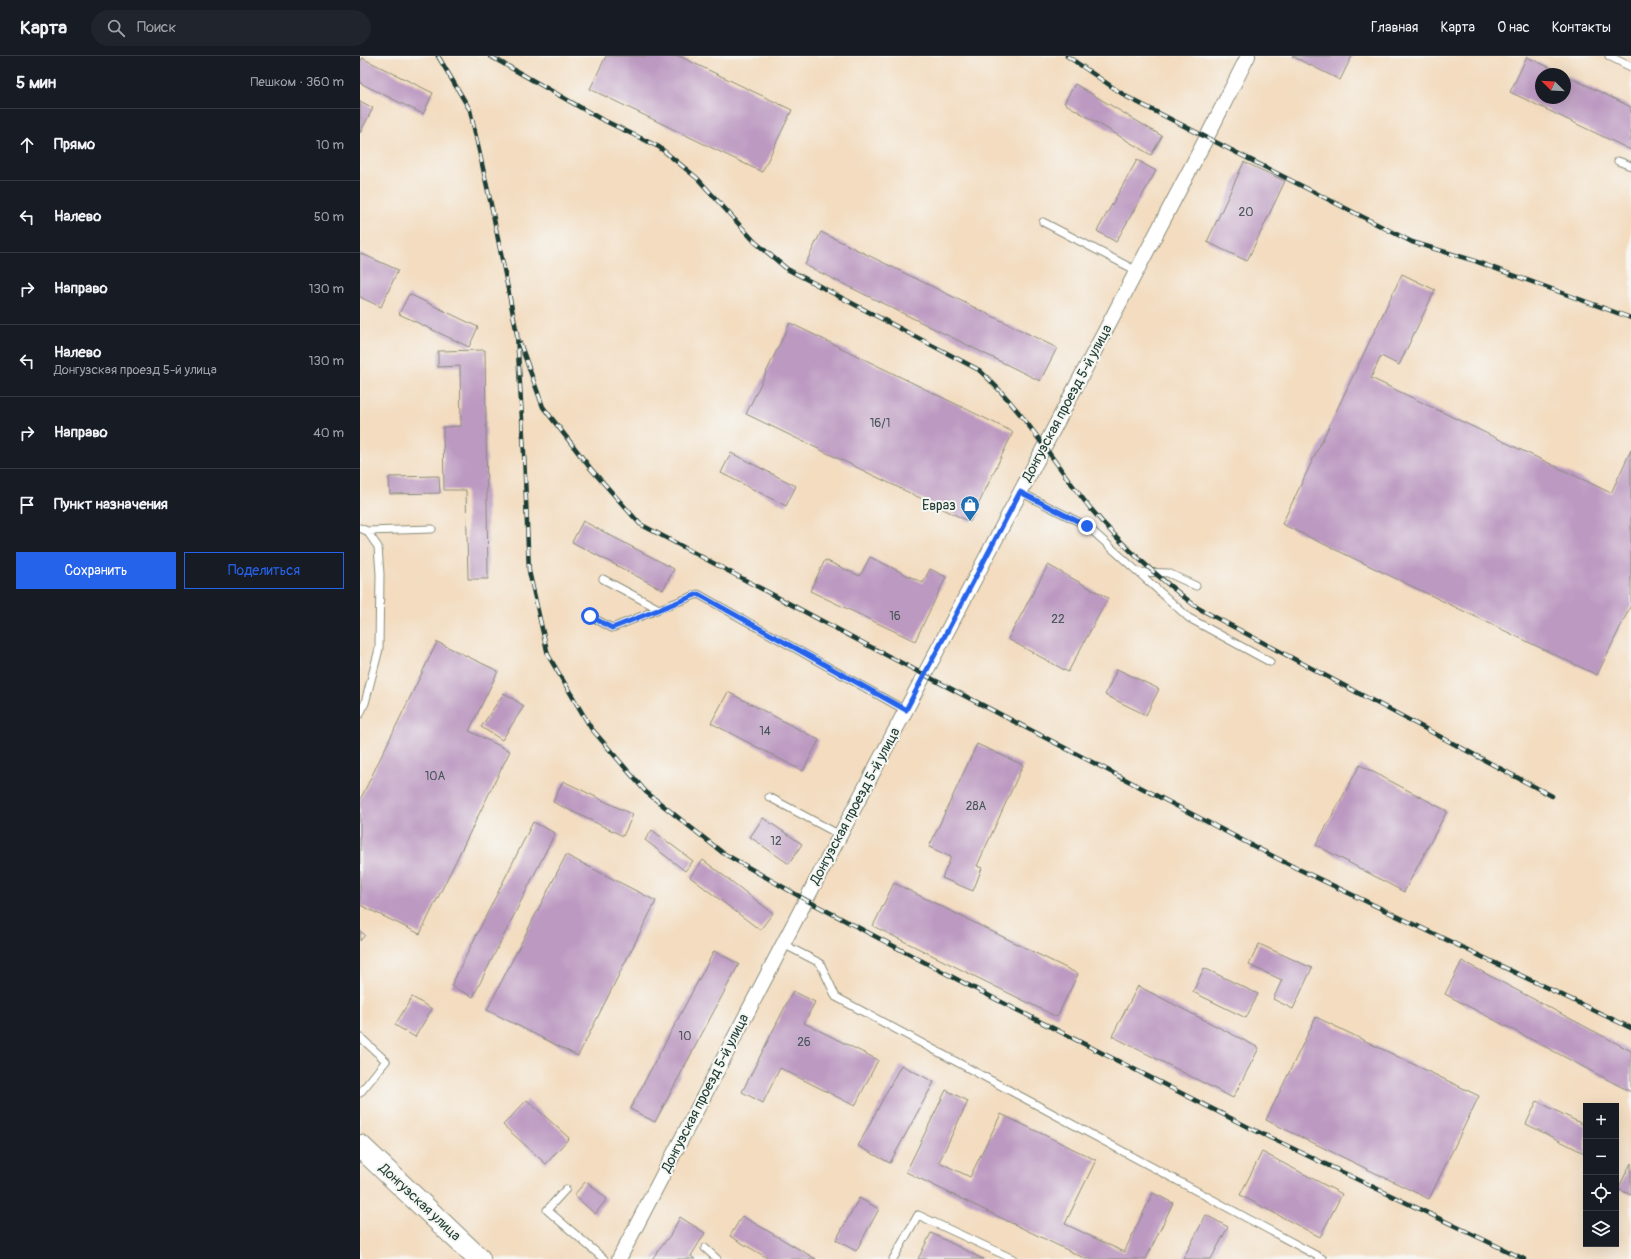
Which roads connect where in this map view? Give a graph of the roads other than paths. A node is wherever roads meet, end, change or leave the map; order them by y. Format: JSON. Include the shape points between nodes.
{"nodes":[{"id":1,"x":1248,"y":56,"type":"edge"},
{"id":2,"x":1609,"y":56,"type":"edge"},
{"id":3,"x":1631,"y":67,"type":"edge"},
{"id":4,"x":1618,"y":161,"type":"dead end"},
{"id":5,"x":1631,"y":166,"type":"edge"},
{"id":6,"x":1042,"y":222,"type":"dead end"},
{"id":7,"x":1137,"y":271,"type":"junction"},
{"id":8,"x":1020,"y":492,"type":"junction"},
{"id":9,"x":363,"y":530,"type":"edge"},
{"id":10,"x":432,"y":530,"type":"dead end"},
{"id":11,"x":1138,"y":572,"type":"junction"},
{"id":12,"x":604,"y":579,"type":"dead end"},
{"id":13,"x":1196,"y":586,"type":"dead end"},
{"id":14,"x":659,"y":609,"type":"junction"},
{"id":15,"x":590,"y":616,"type":"dead end"},
{"id":16,"x":1270,"y":662,"type":"dead end"},
{"id":17,"x":906,"y":710,"type":"junction"},
{"id":18,"x":360,"y":714,"type":"edge"},
{"id":19,"x":769,"y":797,"type":"dead end"},
{"id":20,"x":840,"y":835,"type":"junction"},
{"id":21,"x":783,"y":944,"type":"junction"},
{"id":22,"x":360,"y":1037,"type":"edge"},
{"id":23,"x":360,"y":1093,"type":"edge"},
{"id":24,"x":360,"y":1146,"type":"edge"},
{"id":25,"x":566,"y":1189,"type":"dead end"},
{"id":26,"x":706,"y":1248,"type":"dead end"},
{"id":27,"x":479,"y":1259,"type":"edge"},
{"id":28,"x":604,"y":1259,"type":"edge"},
{"id":29,"x":619,"y":1259,"type":"edge"},
{"id":30,"x":717,"y":1259,"type":"edge"},
{"id":31,"x":893,"y":1259,"type":"edge"},
{"id":32,"x":1013,"y":1259,"type":"edge"},
{"id":33,"x":1323,"y":1259,"type":"edge"}],
"edges":[{"from":1,"to":7,"type":"street","name":"Донгузская проезд 5-й улица"},
{"from":2,"to":3,"type":"lane"},
{"from":4,"to":5,"type":"lane"},
{"from":6,"to":7,"type":"lane"},
{"from":7,"to":8,"type":"street","name":"Донгузская проезд 5-й улица"},
{"from":8,"to":11,"type":"lane","via":[[1087,526]]},
{"from":8,"to":17,"type":"street","name":"Донгузская проезд 5-й улица"},
{"from":9,"to":10,"type":"lane"},
{"from":9,"to":18,"type":"lane","via":[[378,547],[379,649]]},
{"from":11,"to":13,"type":"lane","via":[[1168,573]]},
{"from":11,"to":16,"type":"lane","via":[[1189,618]]},
{"from":12,"to":14,"type":"lane"},
{"from":14,"to":15,"type":"lane","via":[[612,628]]},
{"from":14,"to":17,"type":"lane","via":[[698,594]]},
{"from":17,"to":20,"type":"street","name":"Донгузская проезд 5-й улица"},
{"from":19,"to":20,"type":"lane"},
{"from":20,"to":21,"type":"street","name":"Донгузская проезд 5-й улица"},
{"from":21,"to":29,"type":"street","name":"Донгузская проезд 5-й улица"},
{"from":21,"to":33,"type":"lane","via":[[820,963],[836,997]]},
{"from":22,"to":23,"type":"lane","via":[[386,1061]]},
{"from":24,"to":27,"type":"highway","name":"Донгузская улица"},
{"from":25,"to":28,"type":"lane","via":[[547,1210]]},
{"from":26,"to":30,"type":"lane"},
{"from":31,"to":32,"type":"lane","via":[[918,1216]]}]}
